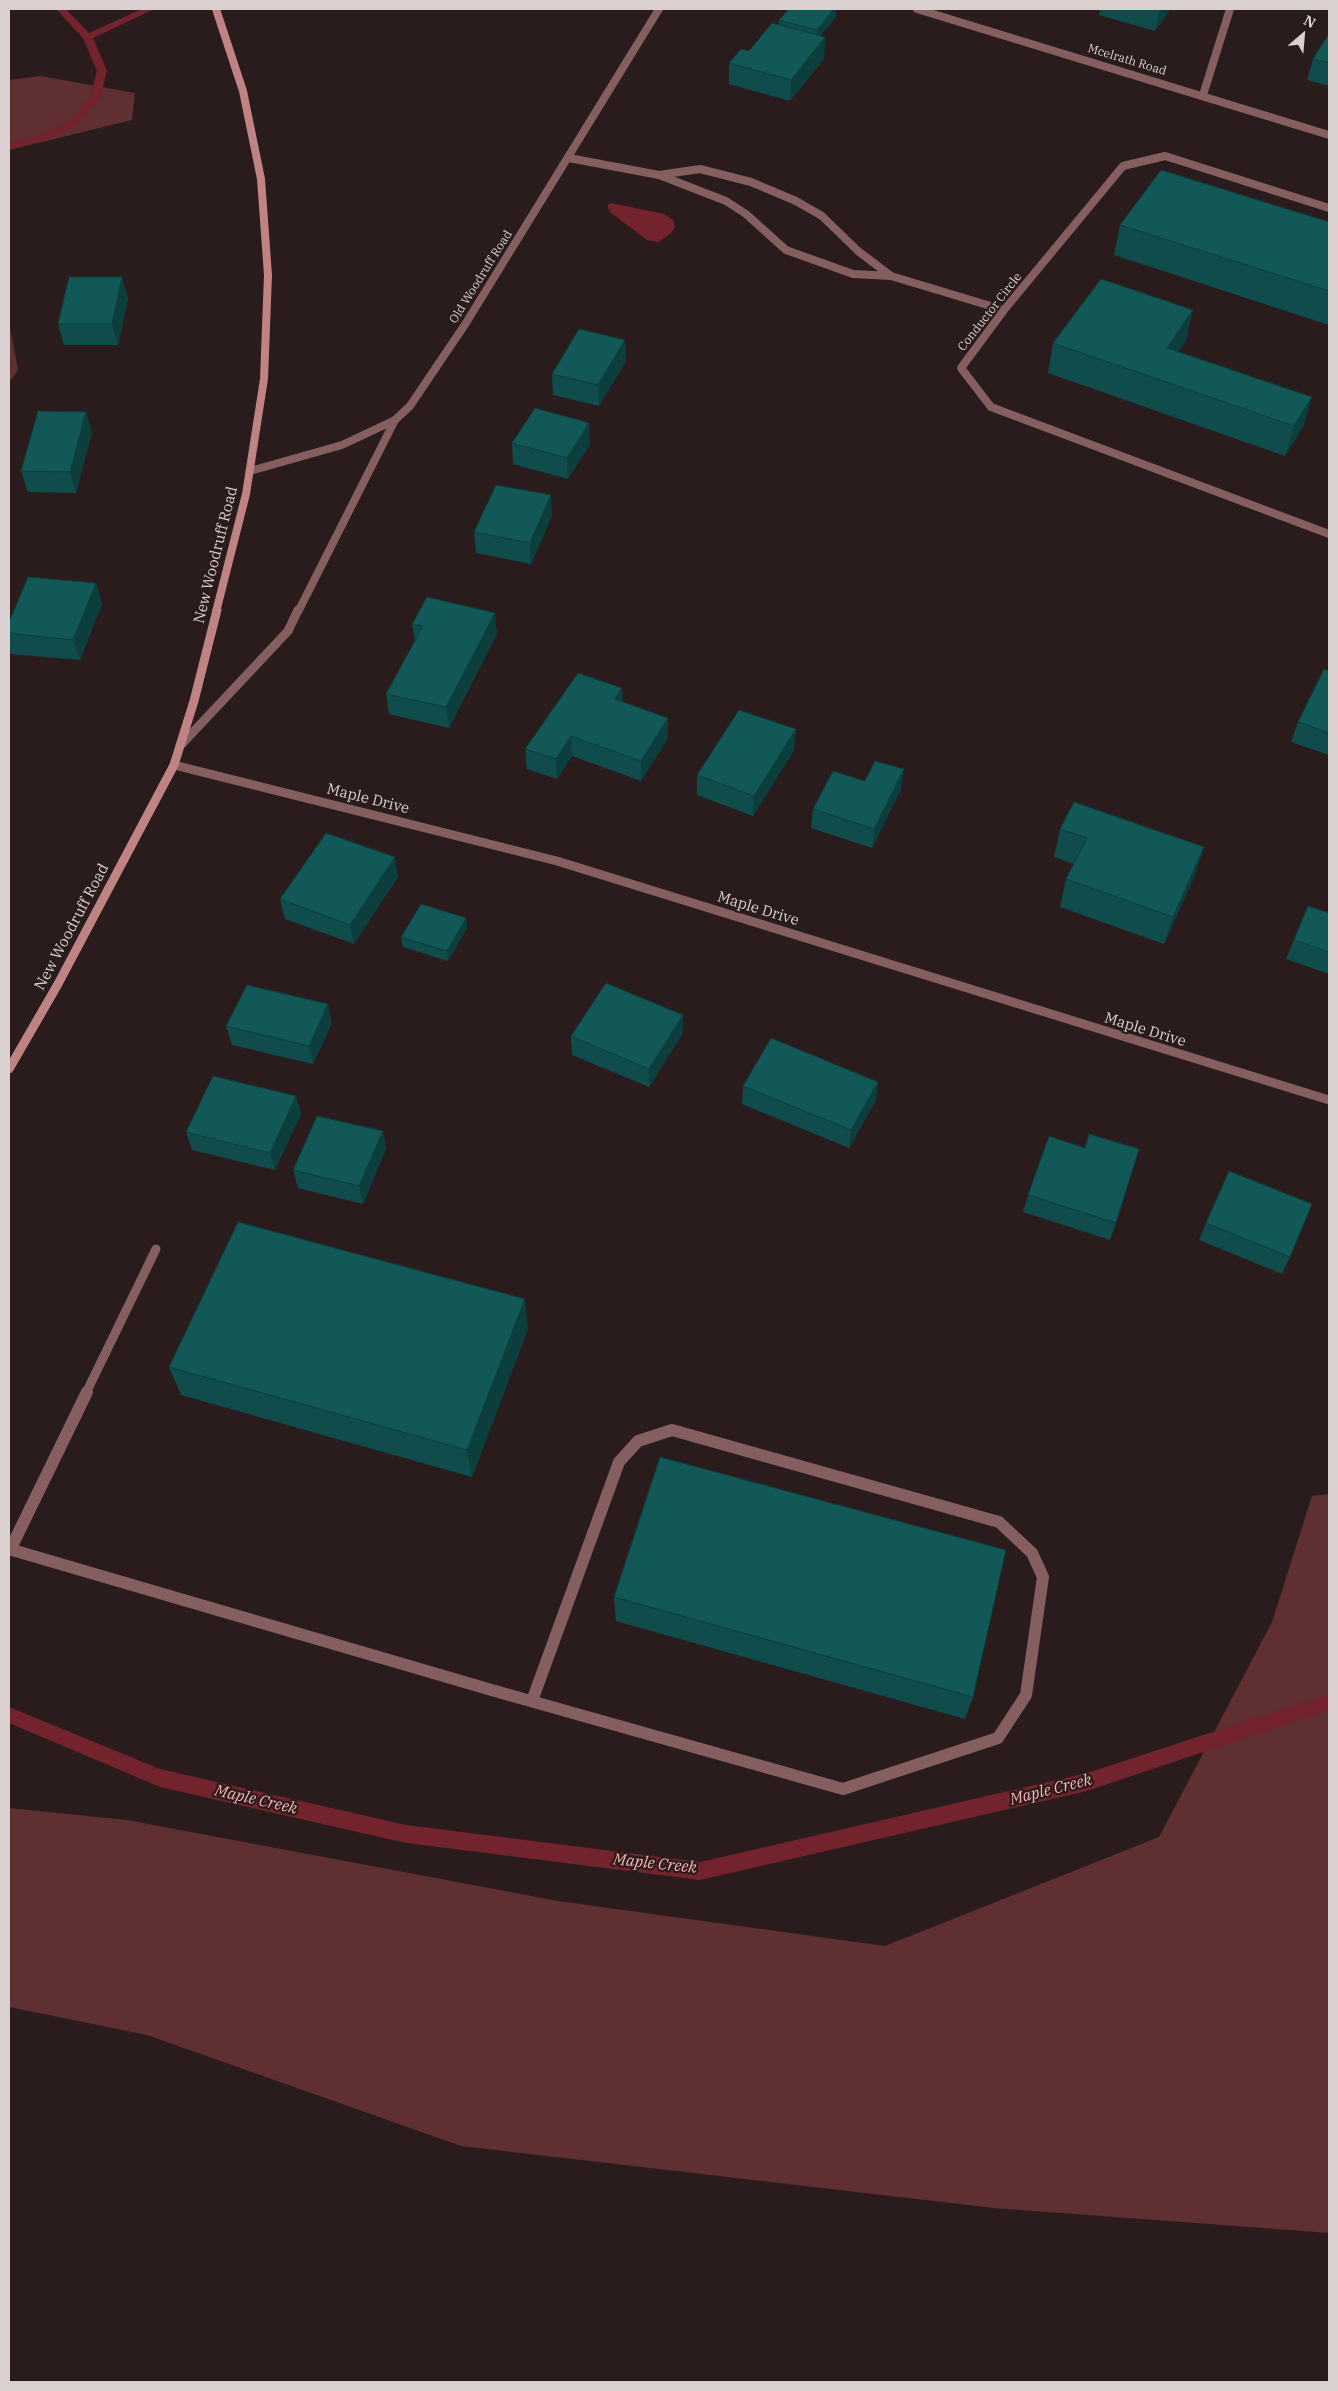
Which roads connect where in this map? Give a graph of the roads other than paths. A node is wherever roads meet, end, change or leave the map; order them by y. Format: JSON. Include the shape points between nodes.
{"nodes":[{"id":1,"x":216,"y":9,"type":"edge"},
{"id":2,"x":659,"y":9,"type":"edge"},
{"id":3,"x":917,"y":9,"type":"edge"},
{"id":4,"x":1230,"y":9,"type":"edge"},
{"id":5,"x":1203,"y":95,"type":"junction"},
{"id":6,"x":1329,"y":135,"type":"edge"},
{"id":7,"x":569,"y":158,"type":"junction"},
{"id":8,"x":659,"y":176,"type":"junction"},
{"id":9,"x":1329,"y":208,"type":"edge"},
{"id":10,"x":891,"y":276,"type":"junction"},
{"id":11,"x":1004,"y":310,"type":"junction"},
{"id":12,"x":395,"y":420,"type":"junction"},
{"id":13,"x":250,"y":471,"type":"junction"},
{"id":14,"x":1329,"y":534,"type":"edge"},
{"id":15,"x":180,"y":746,"type":"junction"},
{"id":16,"x":174,"y":765,"type":"junction"},
{"id":17,"x":9,"y":1069,"type":"edge"},
{"id":18,"x":1329,"y":1100,"type":"edge"},
{"id":19,"x":156,"y":1249,"type":"dead end"},
{"id":20,"x":9,"y":1550,"type":"edge"},
{"id":21,"x":532,"y":1701,"type":"junction"}],
"edges":[{"from":1,"to":13,"type":"main road","name":"New Woodruff Road","via":[[243,91],[259,169],[268,275],[264,379]]},
{"from":2,"to":7,"type":"street","name":"Old Woodruff Road"},
{"from":3,"to":5,"type":"street","name":"Mcelrath Road"},
{"from":4,"to":5,"type":"street"},
{"from":5,"to":6,"type":"street","name":"Mcelrath Road"},
{"from":7,"to":8,"type":"street"},
{"from":7,"to":12,"type":"street","name":"Old Woodruff Road","via":[[460,332],[410,406]]},
{"from":8,"to":10,"type":"street","via":[[726,201],[746,214],[786,250],[809,260],[853,274]]},
{"from":8,"to":10,"type":"street","via":[[700,170],[751,182],[796,201],[822,216],[858,251]]},
{"from":9,"to":11,"type":"street","name":"Conductor Circle","via":[[1165,156],[1123,166]]},
{"from":10,"to":11,"type":"street"},
{"from":11,"to":14,"type":"street","name":"Conductor Circle","via":[[961,368],[991,407]]},
{"from":12,"to":13,"type":"street","name":"Old Woodruff Road","via":[[342,445]]},
{"from":12,"to":15,"type":"street","via":[[288,631]]},
{"from":13,"to":15,"type":"main road","name":"New Woodruff Road","via":[[220,604]]},
{"from":15,"to":16,"type":"main road","name":"New Woodruff Road"},
{"from":16,"to":17,"type":"main road","name":"New Woodruff Road","via":[[58,984]]},
{"from":16,"to":18,"type":"street","name":"Maple Drive","via":[[557,861]]},
{"from":19,"to":20,"type":"street"},
{"from":20,"to":21,"type":"street"},
{"from":21,"to":21,"type":"street","via":[[844,1789],[998,1738],[1026,1695],[1043,1577],[1032,1554],[999,1522],[672,1430],[638,1441],[619,1462]]}]}
